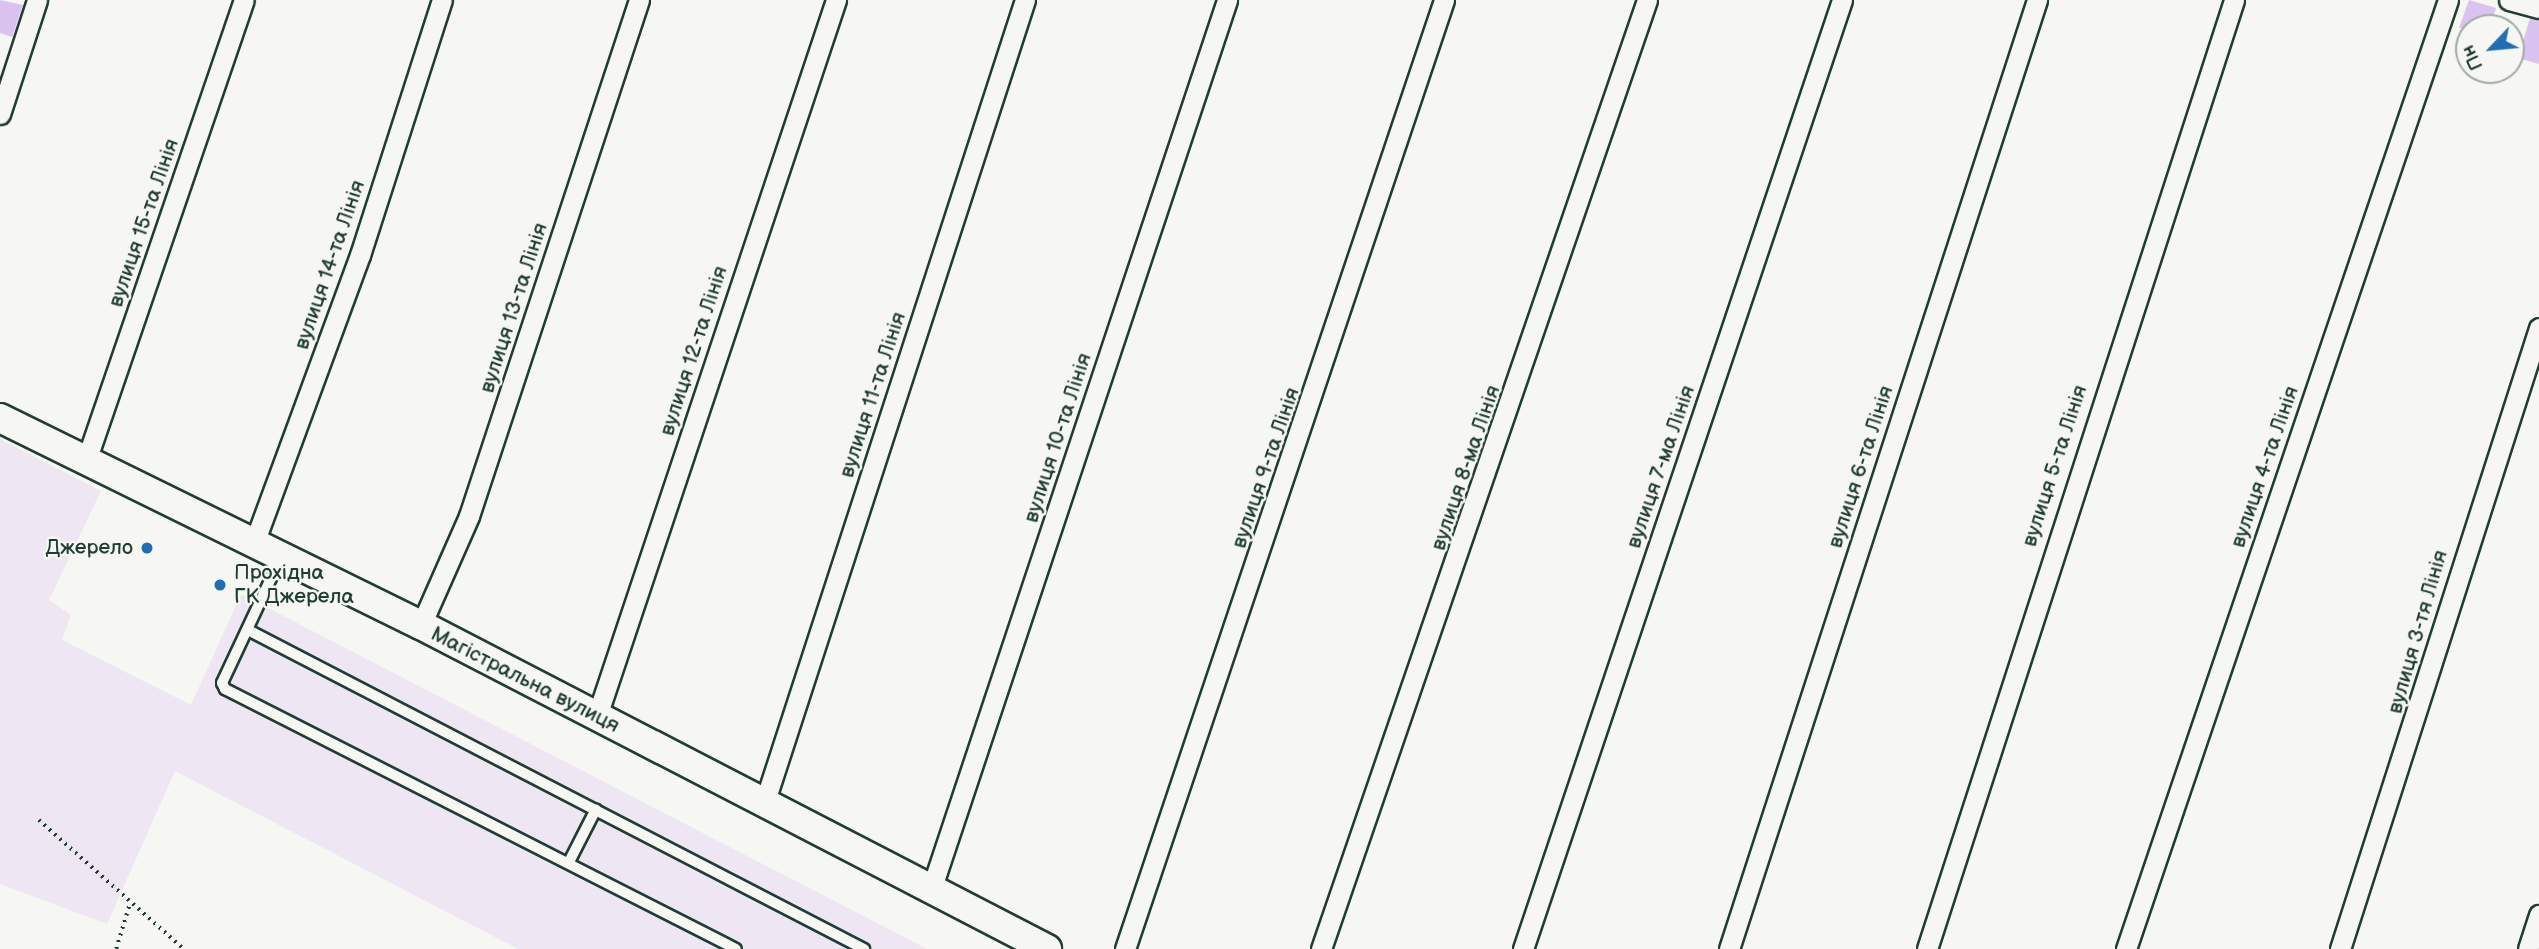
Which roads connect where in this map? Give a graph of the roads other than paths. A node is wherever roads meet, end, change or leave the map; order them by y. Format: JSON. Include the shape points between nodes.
{"nodes":[{"id":1,"x":37,"y":0,"type":"edge"},
{"id":2,"x":244,"y":0,"type":"edge"},
{"id":3,"x":442,"y":0,"type":"edge"},
{"id":4,"x":639,"y":0,"type":"edge"},
{"id":5,"x":836,"y":0,"type":"edge"},
{"id":6,"x":1025,"y":0,"type":"edge"},
{"id":7,"x":1227,"y":0,"type":"edge"},
{"id":8,"x":1444,"y":0,"type":"edge"},
{"id":9,"x":1647,"y":0,"type":"edge"},
{"id":10,"x":1842,"y":0,"type":"edge"},
{"id":11,"x":2036,"y":0,"type":"edge"},
{"id":12,"x":2234,"y":0,"type":"edge"},
{"id":13,"x":2448,"y":0,"type":"edge"},
{"id":14,"x":2509,"y":0,"type":"edge"},
{"id":15,"x":2539,"y":8,"type":"edge"},
{"id":16,"x":0,"y":114,"type":"edge"},
{"id":17,"x":2539,"y":328,"type":"edge"},
{"id":18,"x":0,"y":418,"type":"edge"},
{"id":19,"x":86,"y":461,"type":"junction"},
{"id":20,"x":254,"y":543,"type":"junction"},
{"id":21,"x":281,"y":556,"type":"junction"},
{"id":22,"x":421,"y":625,"type":"junction"},
{"id":23,"x":248,"y":630,"type":"junction"},
{"id":24,"x":597,"y":716,"type":"junction"},
{"id":25,"x":764,"y":804,"type":"junction"},
{"id":26,"x":596,"y":809,"type":"junction"},
{"id":27,"x":569,"y":862,"type":"junction"},
{"id":28,"x":932,"y":890,"type":"junction"},
{"id":29,"x":2539,"y":915,"type":"edge"},
{"id":30,"x":736,"y":949,"type":"edge"},
{"id":31,"x":864,"y":949,"type":"edge"},
{"id":32,"x":1047,"y":949,"type":"edge"},
{"id":33,"x":1125,"y":949,"type":"edge"},
{"id":34,"x":1321,"y":949,"type":"edge"},
{"id":35,"x":1523,"y":949,"type":"edge"},
{"id":36,"x":1730,"y":949,"type":"edge"},
{"id":37,"x":1927,"y":949,"type":"edge"},
{"id":38,"x":2126,"y":949,"type":"edge"},
{"id":39,"x":2340,"y":949,"type":"edge"},
{"id":40,"x":2528,"y":949,"type":"edge"}],
"edges":[{"from":1,"to":16,"type":"street"},
{"from":2,"to":19,"type":"street","name":"вулиця 15-та Лінія"},
{"from":3,"to":20,"type":"street","name":"вулиця 14-та Лінія","via":[[360,255]]},
{"from":4,"to":22,"type":"street","name":"вулиця 13-та Лінія","via":[[469,516]]},
{"from":5,"to":24,"type":"street","name":"вулиця 12-та Лінія"},
{"from":6,"to":25,"type":"street","name":"вулиця 11-та Лінія"},
{"from":7,"to":28,"type":"street","name":"вулиця 10-та Лінія"},
{"from":8,"to":33,"type":"street","name":"вулиця 9-та Лінія"},
{"from":9,"to":34,"type":"street","name":"вулиця 8-ма Лінія"},
{"from":10,"to":35,"type":"street","name":"вулиця 7-ма Лінія"},
{"from":11,"to":36,"type":"street","name":"вулиця 6-та Лінія"},
{"from":12,"to":37,"type":"street","name":"вулиця 5-та Лінія"},
{"from":13,"to":38,"type":"street","name":"вулиця 4-та Лінія"},
{"from":14,"to":15,"type":"street"},
{"from":17,"to":39,"type":"street","name":"вулиця 3-тя Лінія"},
{"from":18,"to":19,"type":"street","name":"Магістральна вулиця"},
{"from":19,"to":20,"type":"street","name":"Магістральна вулиця"},
{"from":20,"to":21,"type":"street","name":"Магістральна вулиця"},
{"from":21,"to":22,"type":"street","name":"Магістральна вулиця"},
{"from":21,"to":23,"type":"lane"},
{"from":22,"to":24,"type":"street","name":"Магістральна вулиця"},
{"from":23,"to":26,"type":"lane"},
{"from":23,"to":27,"type":"lane","via":[[225,689]]},
{"from":24,"to":25,"type":"street","name":"Магістральна вулиця"},
{"from":25,"to":28,"type":"street","name":"Магістральна вулиця"},
{"from":26,"to":27,"type":"lane"},
{"from":26,"to":31,"type":"lane"},
{"from":27,"to":30,"type":"lane"},
{"from":28,"to":32,"type":"street","name":"Магістральна вулиця"},
{"from":29,"to":40,"type":"street"}]}
